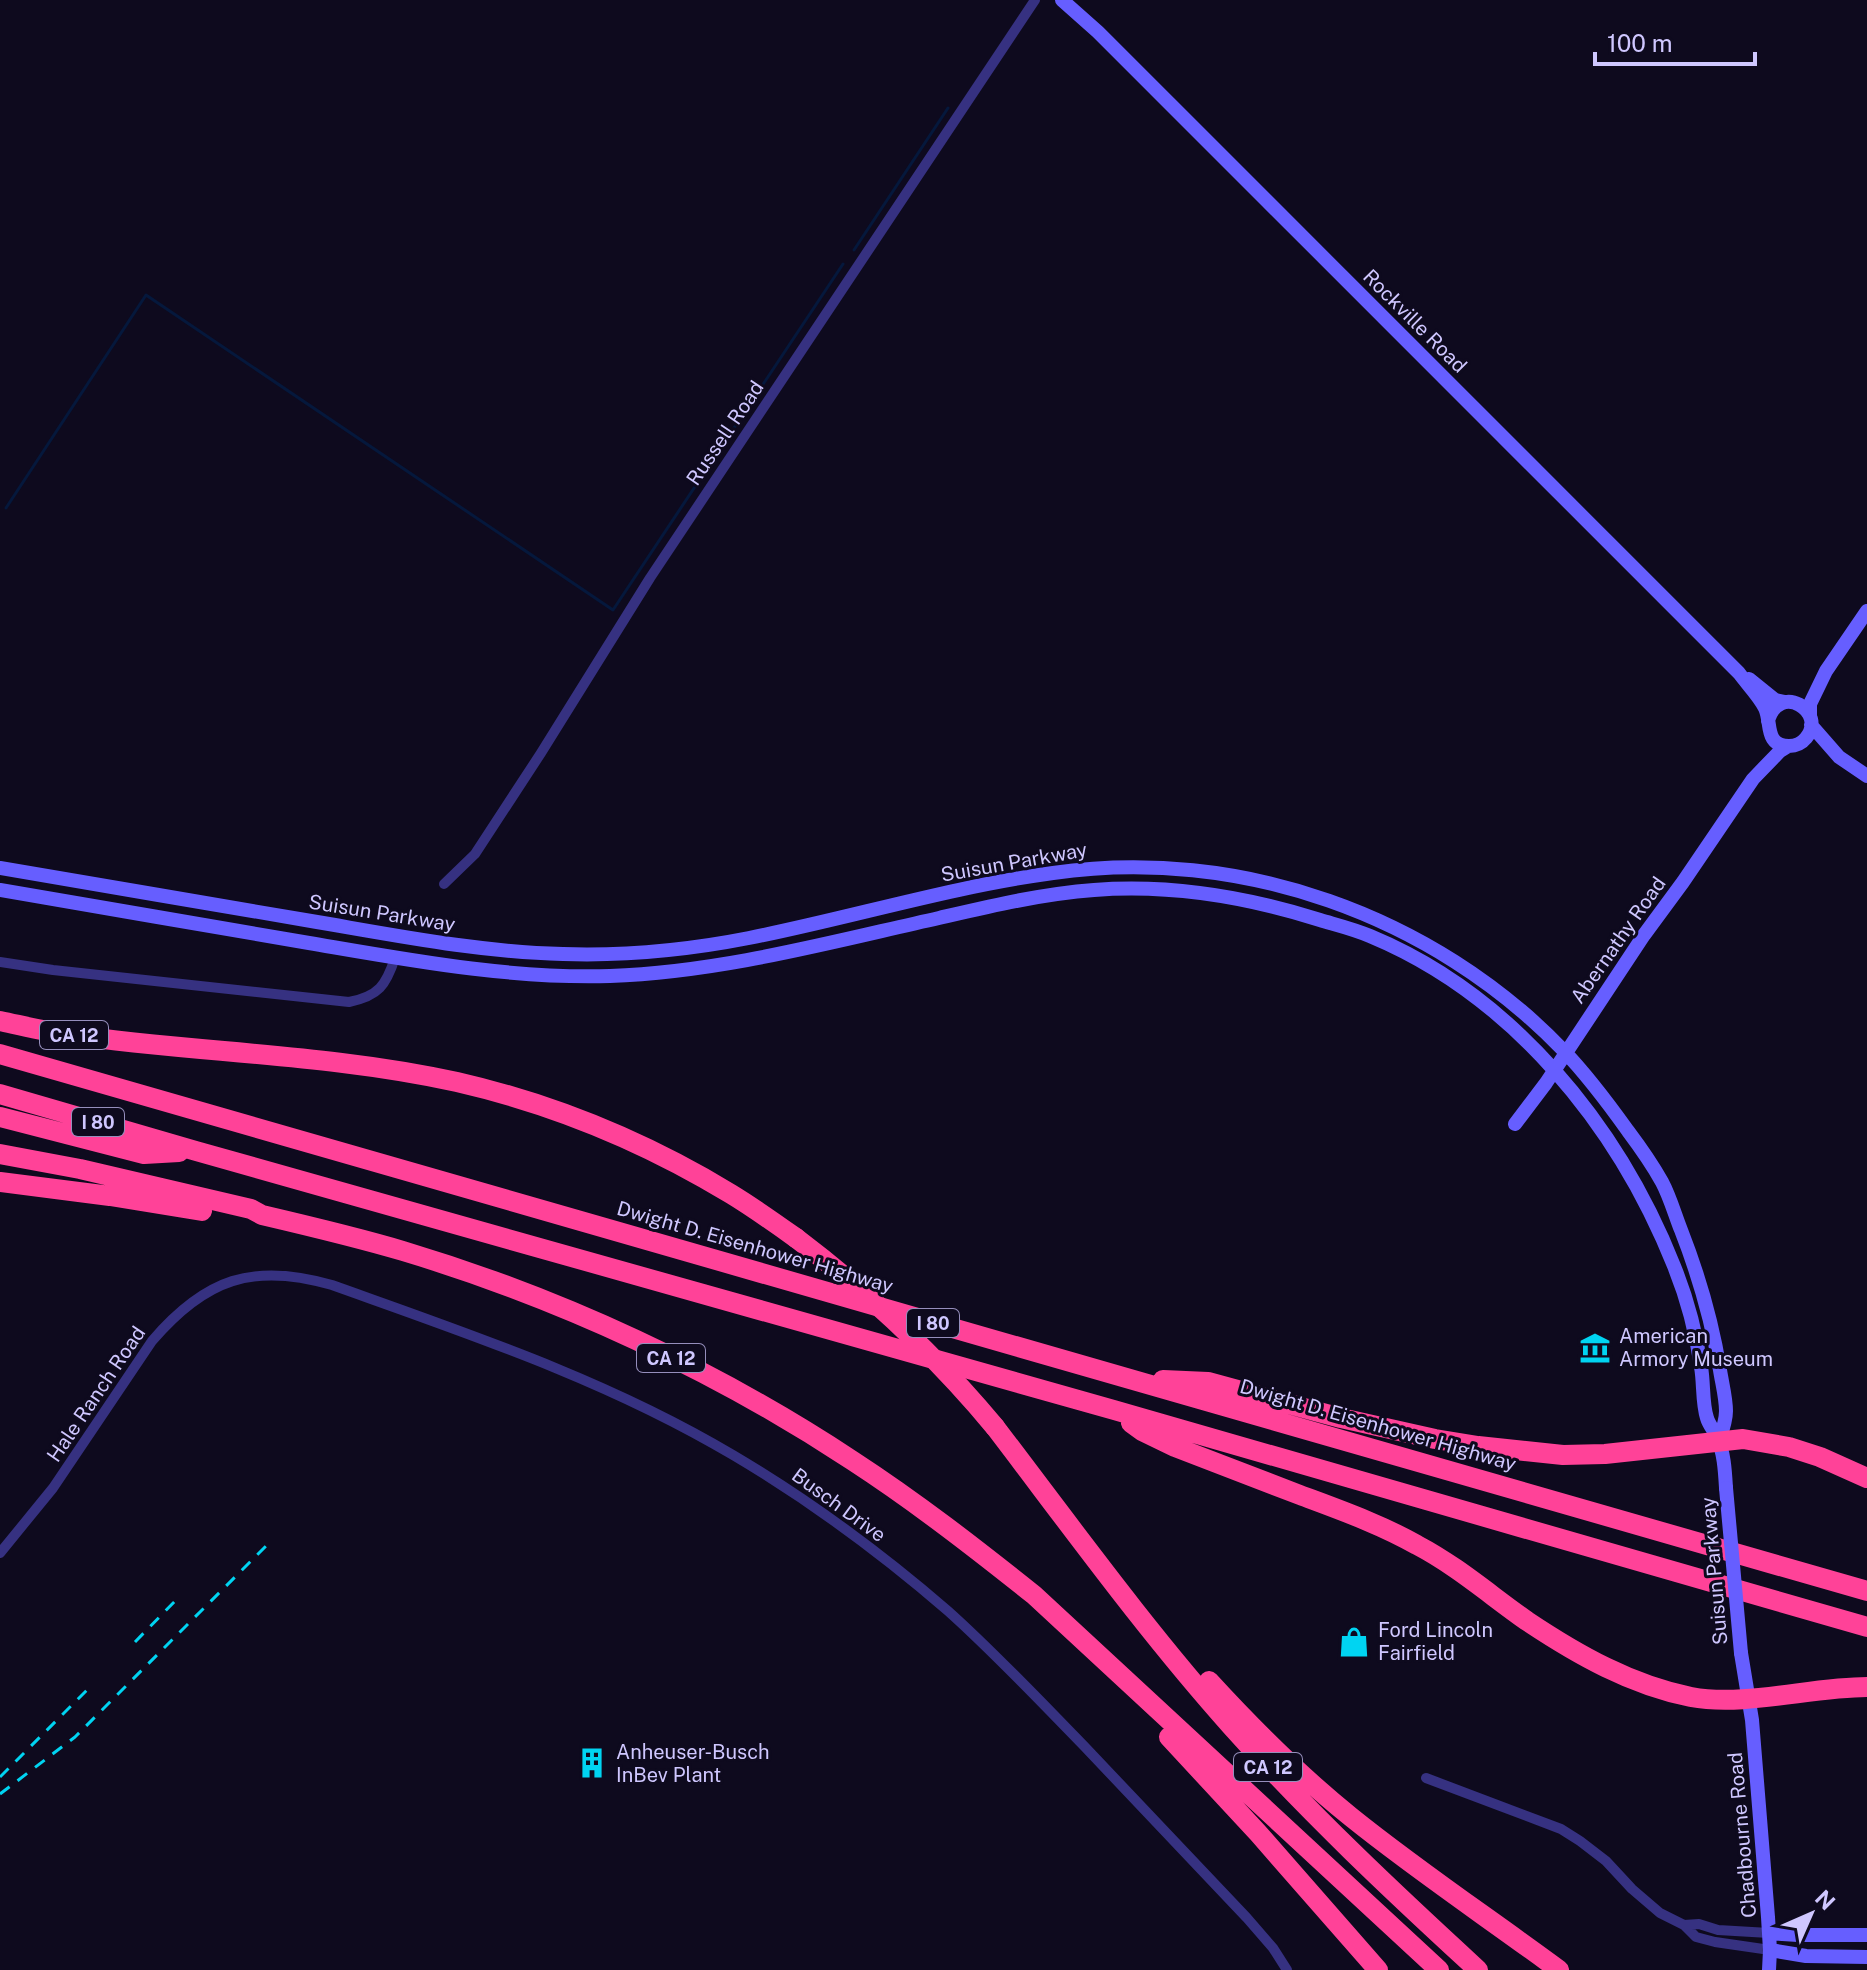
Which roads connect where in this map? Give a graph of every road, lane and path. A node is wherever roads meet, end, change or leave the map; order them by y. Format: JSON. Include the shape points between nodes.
{"nodes":[{"id":1,"x":1035,"y":0,"type":"edge"},
{"id":2,"x":1062,"y":0,"type":"edge"},
{"id":3,"x":1867,"y":611,"type":"edge"},
{"id":4,"x":1826,"y":671,"type":"junction"},
{"id":5,"x":1739,"y":673,"type":"junction"},
{"id":6,"x":1787,"y":702,"type":"junction"},
{"id":7,"x":1811,"y":721,"type":"junction"},
{"id":8,"x":1769,"y":728,"type":"junction"},
{"id":9,"x":1792,"y":745,"type":"junction"},
{"id":10,"x":1839,"y":757,"type":"junction"},
{"id":11,"x":1867,"y":776,"type":"edge"},
{"id":12,"x":1753,"y":779,"type":"junction"},
{"id":13,"x":0,"y":868,"type":"edge"},
{"id":14,"x":444,"y":884,"type":"dead end"},
{"id":15,"x":0,"y":890,"type":"edge"},
{"id":16,"x":395,"y":958,"type":"junction"},
{"id":17,"x":0,"y":962,"type":"edge"},
{"id":18,"x":0,"y":1021,"type":"edge"},
{"id":19,"x":1565,"y":1052,"type":"junction"},
{"id":20,"x":0,"y":1054,"type":"edge"},
{"id":21,"x":1554,"y":1070,"type":"junction"},
{"id":22,"x":0,"y":1094,"type":"edge"},
{"id":23,"x":0,"y":1117,"type":"edge"},
{"id":24,"x":1515,"y":1124,"type":"dead end"},
{"id":25,"x":196,"y":1151,"type":"junction"},
{"id":26,"x":0,"y":1154,"type":"edge"},
{"id":27,"x":0,"y":1182,"type":"edge"},
{"id":28,"x":262,"y":1215,"type":"junction"},
{"id":29,"x":240,"y":1278,"type":"joint"},
{"id":30,"x":1125,"y":1378,"type":"junction"},
{"id":31,"x":1114,"y":1410,"type":"junction"},
{"id":32,"x":1719,"y":1441,"type":"junction"},
{"id":33,"x":1867,"y":1478,"type":"edge"},
{"id":34,"x":1082,"y":1542,"type":"junction"},
{"id":35,"x":0,"y":1553,"type":"edge"},
{"id":36,"x":1867,"y":1591,"type":"edge"},
{"id":37,"x":1034,"y":1595,"type":"junction"},
{"id":38,"x":1867,"y":1627,"type":"edge"},
{"id":39,"x":1867,"y":1687,"type":"edge"},
{"id":40,"x":1748,"y":1698,"type":"junction"},
{"id":41,"x":1426,"y":1778,"type":"dead end"},
{"id":42,"x":1684,"y":1925,"type":"junction"},
{"id":43,"x":1769,"y":1933,"type":"junction"},
{"id":44,"x":1867,"y":1935,"type":"edge"},
{"id":45,"x":1770,"y":1950,"type":"junction"},
{"id":46,"x":1867,"y":1957,"type":"edge"},
{"id":47,"x":1287,"y":1970,"type":"edge"},
{"id":48,"x":1378,"y":1970,"type":"edge"},
{"id":49,"x":1439,"y":1970,"type":"edge"},
{"id":50,"x":1478,"y":1970,"type":"edge"},
{"id":51,"x":1559,"y":1970,"type":"edge"},
{"id":52,"x":1769,"y":1970,"type":"edge"}],
"edges":[{"from":1,"to":14,"type":"street","name":"Russell Road","via":[[650,578],[475,854]]},
{"from":2,"to":5,"type":"main road","name":"Rockville Road"},
{"from":3,"to":4,"type":"main road"},
{"from":4,"to":6,"type":"main road","via":[[1800,697]]},
{"from":4,"to":7,"type":"main road","via":[[1810,704]]},
{"from":5,"to":6,"type":"main road","name":"Rockville Road","via":[[1775,700]]},
{"from":5,"to":8,"type":"main road","name":"Rockville Road","via":[[1765,709]]},
{"from":6,"to":7,"type":"main road","via":[[1802,706]]},
{"from":6,"to":8,"type":"main road","via":[[1773,709]]},
{"from":7,"to":9,"type":"main road","via":[[1807,737]]},
{"from":7,"to":10,"type":"main road"},
{"from":8,"to":9,"type":"main road","via":[[1780,743]]},
{"from":8,"to":12,"type":"main road","name":"Abernathy Road","via":[[1769,744]]},
{"from":9,"to":10,"type":"main road","via":[[1809,745]]},
{"from":9,"to":12,"type":"main road","name":"Abernathy Road"},
{"from":10,"to":11,"type":"main road"},
{"from":12,"to":19,"type":"main road","name":"Abernathy Road"},
{"from":13,"to":19,"type":"main road","name":"Suisun Parkway","via":[[459,946],[565,954],[656,951],[746,939],[1056,872],[1121,867],[1192,870],[1298,891],[1399,930],[1487,983]]},
{"from":15,"to":16,"type":"main road","name":"Suisun Parkway"},
{"from":16,"to":17,"type":"street","via":[[387,981],[375,993],[349,1002]]},
{"from":16,"to":21,"type":"main road","name":"Suisun Parkway","via":[[518,974],[658,973],[750,959],[1060,893],[1121,888],[1189,891],[1292,911],[1390,945],[1484,1004]]},
{"from":18,"to":34,"type":"highway","number":"CA 12","bridge":true,"via":[[70,1035],[361,1065],[456,1082],[599,1127],[671,1160],[796,1238],[902,1326],[995,1427]]},
{"from":19,"to":21,"type":"main road","name":"Abernathy Road"},
{"from":19,"to":32,"type":"main road","name":"Suisun Parkway","via":[[1664,1186],[1706,1300],[1726,1414]]},
{"from":20,"to":30,"type":"highway","name":"Dwight D. Eisenhower Highway","number":"I 80"},
{"from":21,"to":24,"type":"main road","name":"Abernathy Road"},
{"from":21,"to":32,"type":"main road","name":"Suisun Parkway","via":[[1614,1149],[1662,1237],[1688,1304],[1706,1417]]},
{"from":22,"to":25,"type":"highway","number":"I 80"},
{"from":23,"to":25,"type":"highway","via":[[144,1154]]},
{"from":25,"to":31,"type":"highway","number":"I 80"},
{"from":26,"to":28,"type":"highway","number":"CA 12","via":[[138,1182]]},
{"from":27,"to":28,"type":"highway","via":[[250,1220]]},
{"from":28,"to":37,"type":"highway","number":"CA 12","via":[[475,1275],[666,1355],[852,1460]]},
{"from":29,"to":35,"type":"street","name":"Hale Ranch Road","via":[[214,1287],[171,1318],[53,1488]]},
{"from":29,"to":47,"type":"street","name":"Busch Drive","via":[[307,1278],[549,1364],[662,1416],[804,1500],[901,1572],[991,1652],[1247,1918]]},
{"from":30,"to":32,"type":"highway","via":[[1208,1382],[1435,1439],[1521,1451],[1605,1454]]},
{"from":30,"to":36,"type":"highway","name":"Dwight D. Eisenhower Highway","number":"I 80"},
{"from":31,"to":38,"type":"highway","number":"I 80"},
{"from":31,"to":40,"type":"highway","via":[[1175,1447],[1380,1525],[1457,1569],[1526,1620],[1609,1670],[1692,1697]]},
{"from":32,"to":33,"type":"highway","via":[[1743,1439],[1789,1447]]},
{"from":32,"to":40,"type":"main road","name":"Suisun Parkway","bridge":true},
{"from":34,"to":50,"type":"highway","number":"CA 12","via":[[1230,1726],[1352,1853]]},
{"from":34,"to":51,"type":"highway","via":[[1233,1707],[1325,1794]]},
{"from":37,"to":48,"type":"highway","via":[[1248,1822]]},
{"from":37,"to":49,"type":"highway","number":"CA 12"},
{"from":39,"to":40,"type":"highway"},
{"from":40,"to":43,"type":"main road","name":"Chadbourne Road"},
{"from":41,"to":42,"type":"street","via":[[1561,1829],[1606,1861],[1660,1913]]},
{"from":42,"to":43,"type":"street"},
{"from":42,"to":45,"type":"street","via":[[1696,1937]]},
{"from":43,"to":44,"type":"main road"},
{"from":43,"to":45,"type":"main road","name":"Chadbourne Road"},
{"from":45,"to":46,"type":"main road"},
{"from":45,"to":52,"type":"main road","name":"Chadbourne Road"}]}
